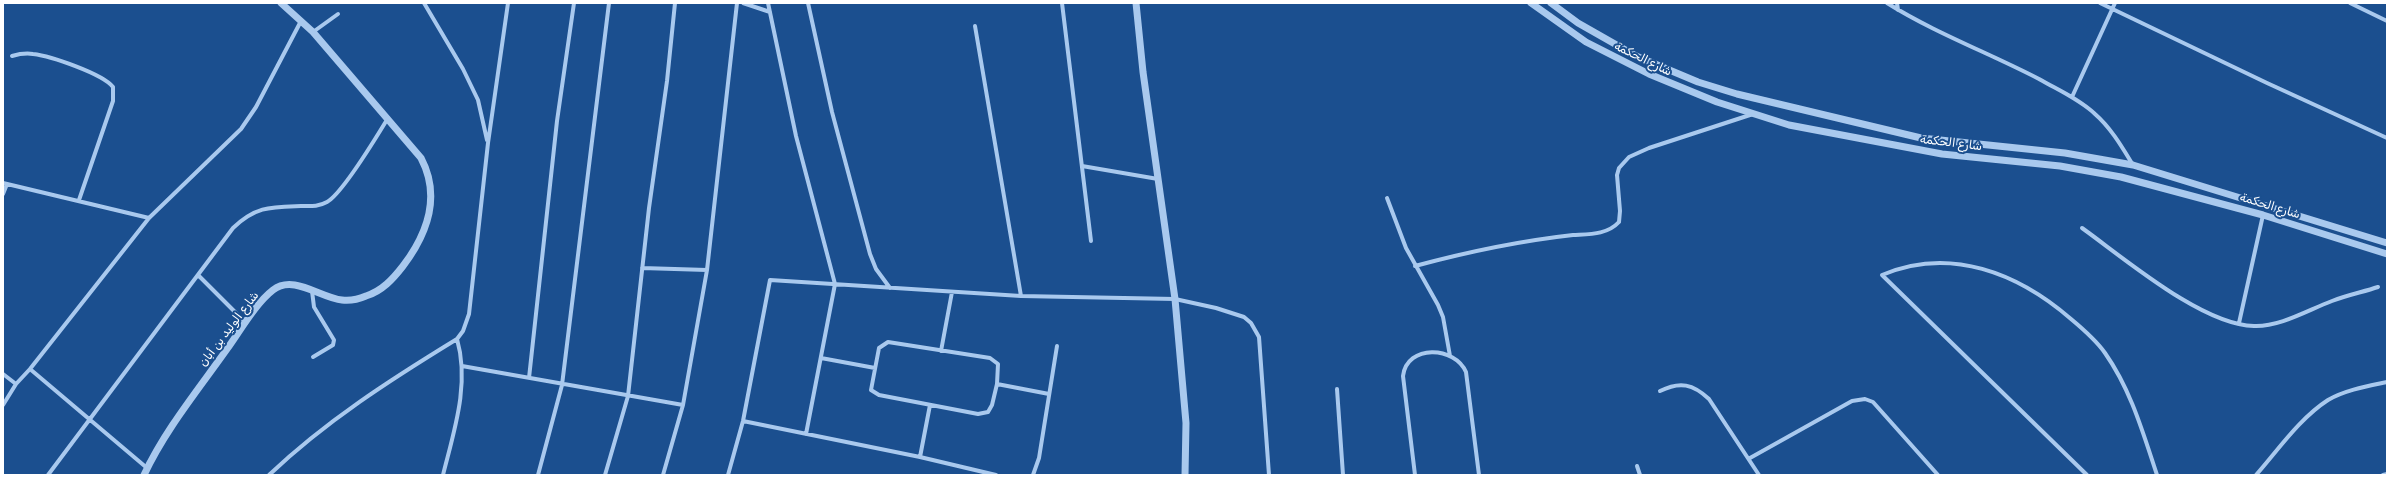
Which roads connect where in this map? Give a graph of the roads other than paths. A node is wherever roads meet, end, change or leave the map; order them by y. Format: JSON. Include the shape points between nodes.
{"nodes":[{"id":1,"x":281,"y":3,"type":"edge"},
{"id":2,"x":424,"y":3,"type":"edge"},
{"id":3,"x":508,"y":3,"type":"edge"},
{"id":4,"x":574,"y":3,"type":"edge"},
{"id":5,"x":609,"y":3,"type":"edge"},
{"id":6,"x":675,"y":3,"type":"edge"},
{"id":7,"x":737,"y":3,"type":"edge"},
{"id":8,"x":743,"y":3,"type":"edge"},
{"id":9,"x":768,"y":3,"type":"edge"},
{"id":10,"x":808,"y":3,"type":"edge"},
{"id":11,"x":1062,"y":3,"type":"edge"},
{"id":12,"x":1137,"y":3,"type":"edge"},
{"id":13,"x":1531,"y":3,"type":"edge"},
{"id":14,"x":1551,"y":3,"type":"edge"},
{"id":15,"x":1887,"y":3,"type":"edge"},
{"id":16,"x":1897,"y":3,"type":"edge"},
{"id":17,"x":2100,"y":3,"type":"edge"},
{"id":18,"x":2115,"y":3,"type":"edge"},
{"id":19,"x":2350,"y":3,"type":"edge"},
{"id":20,"x":2113,"y":9,"type":"junction"},
{"id":21,"x":1898,"y":10,"type":"junction"},
{"id":22,"x":770,"y":12,"type":"junction"},
{"id":23,"x":338,"y":14,"type":"dead end"},
{"id":24,"x":301,"y":21,"type":"junction"},
{"id":25,"x":2387,"y":21,"type":"edge"},
{"id":26,"x":975,"y":26,"type":"dead end"},
{"id":27,"x":313,"y":32,"type":"junction"},
{"id":28,"x":12,"y":56,"type":"dead end"},
{"id":29,"x":2072,"y":97,"type":"junction"},
{"id":30,"x":1753,"y":114,"type":"junction"},
{"id":31,"x":389,"y":118,"type":"junction"},
{"id":32,"x":2387,"y":138,"type":"edge"},
{"id":33,"x":488,"y":143,"type":"junction"},
{"id":34,"x":1082,"y":166,"type":"junction"},
{"id":35,"x":2133,"y":166,"type":"junction"},
{"id":36,"x":1159,"y":179,"type":"junction"},
{"id":37,"x":5,"y":184,"type":"edge"},
{"id":38,"x":3,"y":194,"type":"edge"},
{"id":39,"x":1387,"y":198,"type":"dead end"},
{"id":40,"x":79,"y":200,"type":"junction"},
{"id":41,"x":2263,"y":215,"type":"junction"},
{"id":42,"x":149,"y":218,"type":"junction"},
{"id":43,"x":2082,"y":228,"type":"dead end"},
{"id":44,"x":1091,"y":241,"type":"dead end"},
{"id":45,"x":2387,"y":243,"type":"edge"},
{"id":46,"x":2387,"y":254,"type":"edge"},
{"id":47,"x":1415,"y":266,"type":"junction"},
{"id":48,"x":642,"y":268,"type":"junction"},
{"id":49,"x":707,"y":270,"type":"junction"},
{"id":50,"x":199,"y":276,"type":"junction"},
{"id":51,"x":835,"y":284,"type":"junction"},
{"id":52,"x":2378,"y":287,"type":"dead end"},
{"id":53,"x":890,"y":288,"type":"junction"},
{"id":54,"x":312,"y":291,"type":"junction"},
{"id":55,"x":952,"y":292,"type":"junction"},
{"id":56,"x":1020,"y":296,"type":"junction"},
{"id":57,"x":1175,"y":299,"type":"junction"},
{"id":58,"x":246,"y":323,"type":"junction"},
{"id":59,"x":2239,"y":323,"type":"junction"},
{"id":60,"x":457,"y":339,"type":"junction"},
{"id":61,"x":1057,"y":346,"type":"dead end"},
{"id":62,"x":942,"y":350,"type":"junction"},
{"id":63,"x":1450,"y":356,"type":"junction"},
{"id":64,"x":313,"y":357,"type":"dead end"},
{"id":65,"x":821,"y":358,"type":"junction"},
{"id":66,"x":462,"y":366,"type":"junction"},
{"id":67,"x":875,"y":368,"type":"junction"},
{"id":68,"x":30,"y":369,"type":"junction"},
{"id":69,"x":3,"y":374,"type":"edge"},
{"id":70,"x":529,"y":378,"type":"junction"},
{"id":71,"x":2387,"y":382,"type":"edge"},
{"id":72,"x":16,"y":384,"type":"junction"},
{"id":73,"x":997,"y":384,"type":"junction"},
{"id":74,"x":562,"y":385,"type":"junction"},
{"id":75,"x":1337,"y":389,"type":"dead end"},
{"id":76,"x":1660,"y":391,"type":"dead end"},
{"id":77,"x":1048,"y":394,"type":"junction"},
{"id":78,"x":628,"y":396,"type":"junction"},
{"id":79,"x":3,"y":405,"type":"edge"},
{"id":80,"x":684,"y":405,"type":"junction"},
{"id":81,"x":930,"y":405,"type":"junction"},
{"id":82,"x":89,"y":419,"type":"junction"},
{"id":83,"x":743,"y":421,"type":"junction"},
{"id":84,"x":806,"y":434,"type":"junction"},
{"id":85,"x":920,"y":457,"type":"junction"},
{"id":86,"x":1750,"y":458,"type":"junction"},
{"id":87,"x":1637,"y":466,"type":"dead end"},
{"id":88,"x":145,"y":472,"type":"edge"},
{"id":89,"x":990,"y":474,"type":"edge"},
{"id":90,"x":2387,"y":474,"type":"edge"},
{"id":91,"x":48,"y":475,"type":"edge"},
{"id":92,"x":270,"y":475,"type":"edge"},
{"id":93,"x":443,"y":475,"type":"edge"},
{"id":94,"x":538,"y":475,"type":"edge"},
{"id":95,"x":605,"y":475,"type":"edge"},
{"id":96,"x":663,"y":475,"type":"edge"},
{"id":97,"x":728,"y":475,"type":"edge"},
{"id":98,"x":996,"y":475,"type":"edge"},
{"id":99,"x":1033,"y":475,"type":"edge"},
{"id":100,"x":1185,"y":475,"type":"edge"},
{"id":101,"x":1269,"y":475,"type":"edge"},
{"id":102,"x":1343,"y":475,"type":"edge"},
{"id":103,"x":1415,"y":475,"type":"edge"},
{"id":104,"x":1479,"y":475,"type":"edge"},
{"id":105,"x":1640,"y":475,"type":"edge"},
{"id":106,"x":1759,"y":475,"type":"edge"},
{"id":107,"x":1938,"y":475,"type":"edge"},
{"id":108,"x":2087,"y":475,"type":"edge"},
{"id":109,"x":2157,"y":475,"type":"edge"},
{"id":110,"x":2256,"y":475,"type":"edge"},
{"id":111,"x":2383,"y":475,"type":"edge"}],
"edges":[{"from":1,"to":24,"type":"street","name":"شارع الوليد بن أبان"},
{"from":2,"to":33,"type":"street","via":[[478,100]]},
{"from":3,"to":33,"type":"street"},
{"from":4,"to":70,"type":"street"},
{"from":5,"to":74,"type":"street"},
{"from":6,"to":48,"type":"street"},
{"from":7,"to":49,"type":"street"},
{"from":8,"to":22,"type":"street"},
{"from":9,"to":22,"type":"street"},
{"from":10,"to":53,"type":"street","via":[[832,112],[870,254],[876,269]]},
{"from":11,"to":34,"type":"street"},
{"from":12,"to":36,"type":"street","via":[[1143,72]]},
{"from":13,"to":30,"type":"street","name":"شارع الحكمة","via":[[1586,42],[1610,55],[1681,89]]},
{"from":14,"to":35,"type":"street","name":"شارع الحكمة","via":[[1578,23],[1636,56],[1698,82],[1737,94],[1921,138],[1959,144],[2065,153]]},
{"from":15,"to":21,"type":"street"},
{"from":16,"to":21,"type":"street"},
{"from":17,"to":20,"type":"street"},
{"from":18,"to":20,"type":"street"},
{"from":19,"to":25,"type":"street"},
{"from":20,"to":29,"type":"street"},
{"from":20,"to":32,"type":"street"},
{"from":21,"to":29,"type":"street"},
{"from":22,"to":51,"type":"street","via":[[796,136]]},
{"from":23,"to":27,"type":"street"},
{"from":24,"to":27,"type":"street","name":"شارع الوليد بن أبان"},
{"from":24,"to":42,"type":"street","via":[[260,100],[241,130]]},
{"from":26,"to":56,"type":"street"},
{"from":27,"to":31,"type":"street","name":"شارع الوليد بن أبان"},
{"from":28,"to":40,"type":"street","via":[[34,54],[99,75],[113,86],[113,101]]},
{"from":29,"to":35,"type":"street","via":[[2096,115],[2120,143]]},
{"from":30,"to":41,"type":"street","name":"شارع الحكمة","via":[[1789,125],[1880,144],[2121,176]]},
{"from":30,"to":47,"type":"street","via":[[1629,157],[1619,168],[1617,175],[1619,222],[1608,231],[1538,239],[1473,251]]},
{"from":31,"to":50,"type":"street","via":[[359,163],[329,201],[317,206],[272,207],[255,211],[233,228]]},
{"from":31,"to":54,"type":"street","name":"شارع الوليد بن أبان","via":[[421,158],[430,178],[432,194],[426,228],[408,260],[381,289],[367,296],[343,300]]},
{"from":33,"to":60,"type":"street","via":[[469,314]]},
{"from":34,"to":36,"type":"street"},
{"from":34,"to":44,"type":"street"},
{"from":35,"to":45,"type":"street","name":"شارع الحكمة"},
{"from":36,"to":57,"type":"street"},
{"from":37,"to":38,"type":"street"},
{"from":37,"to":40,"type":"street"},
{"from":39,"to":47,"type":"street"},
{"from":40,"to":42,"type":"street"},
{"from":41,"to":46,"type":"street","name":"شارع الحكمة"},
{"from":41,"to":59,"type":"street"},
{"from":42,"to":68,"type":"street"},
{"from":43,"to":59,"type":"street","via":[[2193,304],[2213,315]]},
{"from":47,"to":63,"type":"street","via":[[1442,317]]},
{"from":48,"to":49,"type":"street"},
{"from":48,"to":78,"type":"street"},
{"from":49,"to":80,"type":"street"},
{"from":50,"to":58,"type":"street"},
{"from":50,"to":82,"type":"street"},
{"from":51,"to":53,"type":"street"},
{"from":51,"to":65,"type":"street"},
{"from":51,"to":83,"type":"street","via":[[770,280]]},
{"from":52,"to":59,"type":"street","via":[[2333,300],[2269,324],[2254,326]]},
{"from":53,"to":55,"type":"street"},
{"from":54,"to":58,"type":"street","name":"شارع الوليد بن أبان","via":[[288,285],[274,289]]},
{"from":54,"to":64,"type":"street","via":[[314,307],[334,340],[333,345]]},
{"from":55,"to":56,"type":"street"},
{"from":55,"to":62,"type":"street"},
{"from":56,"to":57,"type":"street"},
{"from":57,"to":100,"type":"street","via":[[1186,423]]},
{"from":57,"to":101,"type":"street","via":[[1244,317],[1256,329],[1261,354]]},
{"from":58,"to":88,"type":"street","name":"شارع الوليد بن أبان","via":[[169,429]]},
{"from":60,"to":66,"type":"street"},
{"from":60,"to":92,"type":"street","via":[[374,390],[342,413]]},
{"from":61,"to":77,"type":"street"},
{"from":62,"to":67,"type":"street","via":[[888,342],[879,348]]},
{"from":62,"to":73,"type":"street","via":[[994,359],[999,366]]},
{"from":63,"to":103,"type":"street","via":[[1435,352],[1420,353],[1404,368],[1402,376]]},
{"from":63,"to":104,"type":"street","via":[[1463,365],[1466,372]]},
{"from":65,"to":67,"type":"street"},
{"from":65,"to":84,"type":"street"},
{"from":66,"to":70,"type":"street"},
{"from":66,"to":93,"type":"street","via":[[459,412]]},
{"from":67,"to":81,"type":"street","via":[[871,385],[873,393]]},
{"from":68,"to":72,"type":"street"},
{"from":68,"to":82,"type":"street"},
{"from":69,"to":72,"type":"street"},
{"from":70,"to":74,"type":"street"},
{"from":71,"to":110,"type":"street","via":[[2352,390],[2329,400],[2312,414]]},
{"from":72,"to":79,"type":"street"},
{"from":73,"to":77,"type":"street"},
{"from":73,"to":81,"type":"street","via":[[988,412]]},
{"from":74,"to":78,"type":"street"},
{"from":74,"to":94,"type":"street"},
{"from":75,"to":102,"type":"street"},
{"from":76,"to":86,"type":"street","via":[[1676,384],[1693,387],[1701,392],[1709,399]]},
{"from":77,"to":99,"type":"street","via":[[1039,458]]},
{"from":78,"to":80,"type":"street"},
{"from":78,"to":95,"type":"street"},
{"from":80,"to":96,"type":"street"},
{"from":81,"to":85,"type":"street"},
{"from":82,"to":88,"type":"street"},
{"from":82,"to":91,"type":"street"},
{"from":83,"to":84,"type":"street"},
{"from":83,"to":97,"type":"street"},
{"from":84,"to":85,"type":"street"},
{"from":85,"to":89,"type":"street"},
{"from":86,"to":106,"type":"street"},
{"from":86,"to":107,"type":"street","via":[[1852,400],[1865,399],[1873,402]]},
{"from":87,"to":105,"type":"street"},
{"from":89,"to":98,"type":"street"},
{"from":90,"to":111,"type":"street"},
{"from":108,"to":109,"type":"street","via":[[1882,275],[1900,267],[1929,262],[1968,264],[2026,286],[2046,299],[2088,334],[2106,353],[2141,422]]}]}
